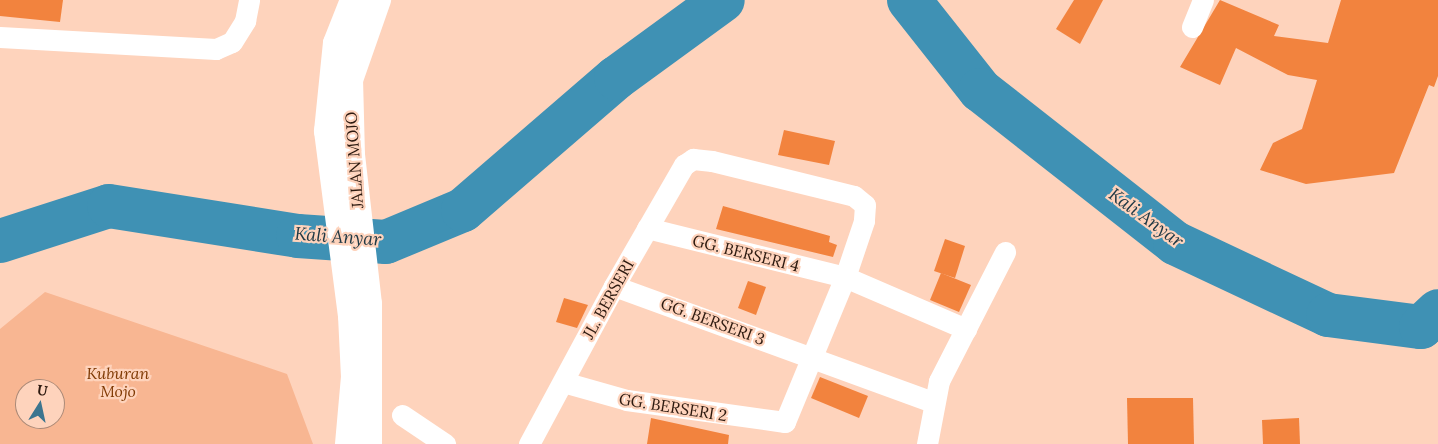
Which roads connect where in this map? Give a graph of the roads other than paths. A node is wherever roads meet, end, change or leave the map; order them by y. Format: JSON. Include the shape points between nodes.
{"nodes":[{"id":1,"x":249,"y":0,"type":"edge"},
{"id":2,"x":352,"y":0,"type":"edge"},
{"id":3,"x":378,"y":0,"type":"edge"},
{"id":4,"x":1203,"y":0,"type":"edge"},
{"id":5,"x":1192,"y":27,"type":"dead end"},
{"id":6,"x":0,"y":37,"type":"edge"},
{"id":7,"x":340,"y":155,"type":"junction"},
{"id":8,"x":647,"y":228,"type":"junction"},
{"id":9,"x":1005,"y":252,"type":"dead end"},
{"id":10,"x":845,"y":277,"type":"junction"},
{"id":11,"x":614,"y":286,"type":"junction"},
{"id":12,"x":360,"y":310,"type":"junction"},
{"id":13,"x":966,"y":330,"type":"junction"},
{"id":14,"x":812,"y":357,"type":"junction"},
{"id":15,"x":563,"y":382,"type":"junction"},
{"id":16,"x":932,"y":402,"type":"junction"},
{"id":17,"x":402,"y":415,"type":"dead end"},
{"id":18,"x":348,"y":444,"type":"edge"},
{"id":19,"x":368,"y":444,"type":"edge"},
{"id":20,"x":445,"y":444,"type":"edge"},
{"id":21,"x":529,"y":444,"type":"edge"},
{"id":22,"x":927,"y":444,"type":"edge"}],
"edges":[{"from":1,"to":6,"type":"street","via":[[245,21],[232,42],[216,49]]},
{"from":2,"to":7,"type":"street","via":[[336,43],[330,76]]},
{"from":3,"to":7,"type":"street","name":"JALAN MOJO","via":[[350,80]]},
{"from":4,"to":5,"type":"street"},
{"from":7,"to":12,"type":"street","name":"JALAN MOJO"},
{"from":8,"to":10,"type":"street","name":"GG. BERSERI 4"},
{"from":8,"to":10,"type":"street","name":"JL. BERSERI","via":[[684,165],[693,159],[862,201],[867,210]]},
{"from":8,"to":11,"type":"street","name":"JL. BERSERI"},
{"from":9,"to":13,"type":"street"},
{"from":10,"to":13,"type":"street","name":"GG. BERSERI 4"},
{"from":10,"to":14,"type":"street"},
{"from":11,"to":14,"type":"street","name":"GG. BERSERI 3"},
{"from":11,"to":15,"type":"street","name":"JL. BERSERI"},
{"from":12,"to":18,"type":"street"},
{"from":12,"to":19,"type":"street","name":"JALAN MOJO"},
{"from":13,"to":16,"type":"street"},
{"from":14,"to":15,"type":"street","name":"GG. BERSERI 2","via":[[785,422],[627,400]]},
{"from":14,"to":16,"type":"street","name":"GG. BERSERI 3"},
{"from":15,"to":21,"type":"street","name":"JL. BERSERI"},
{"from":16,"to":22,"type":"street"},
{"from":17,"to":20,"type":"street"}]}
